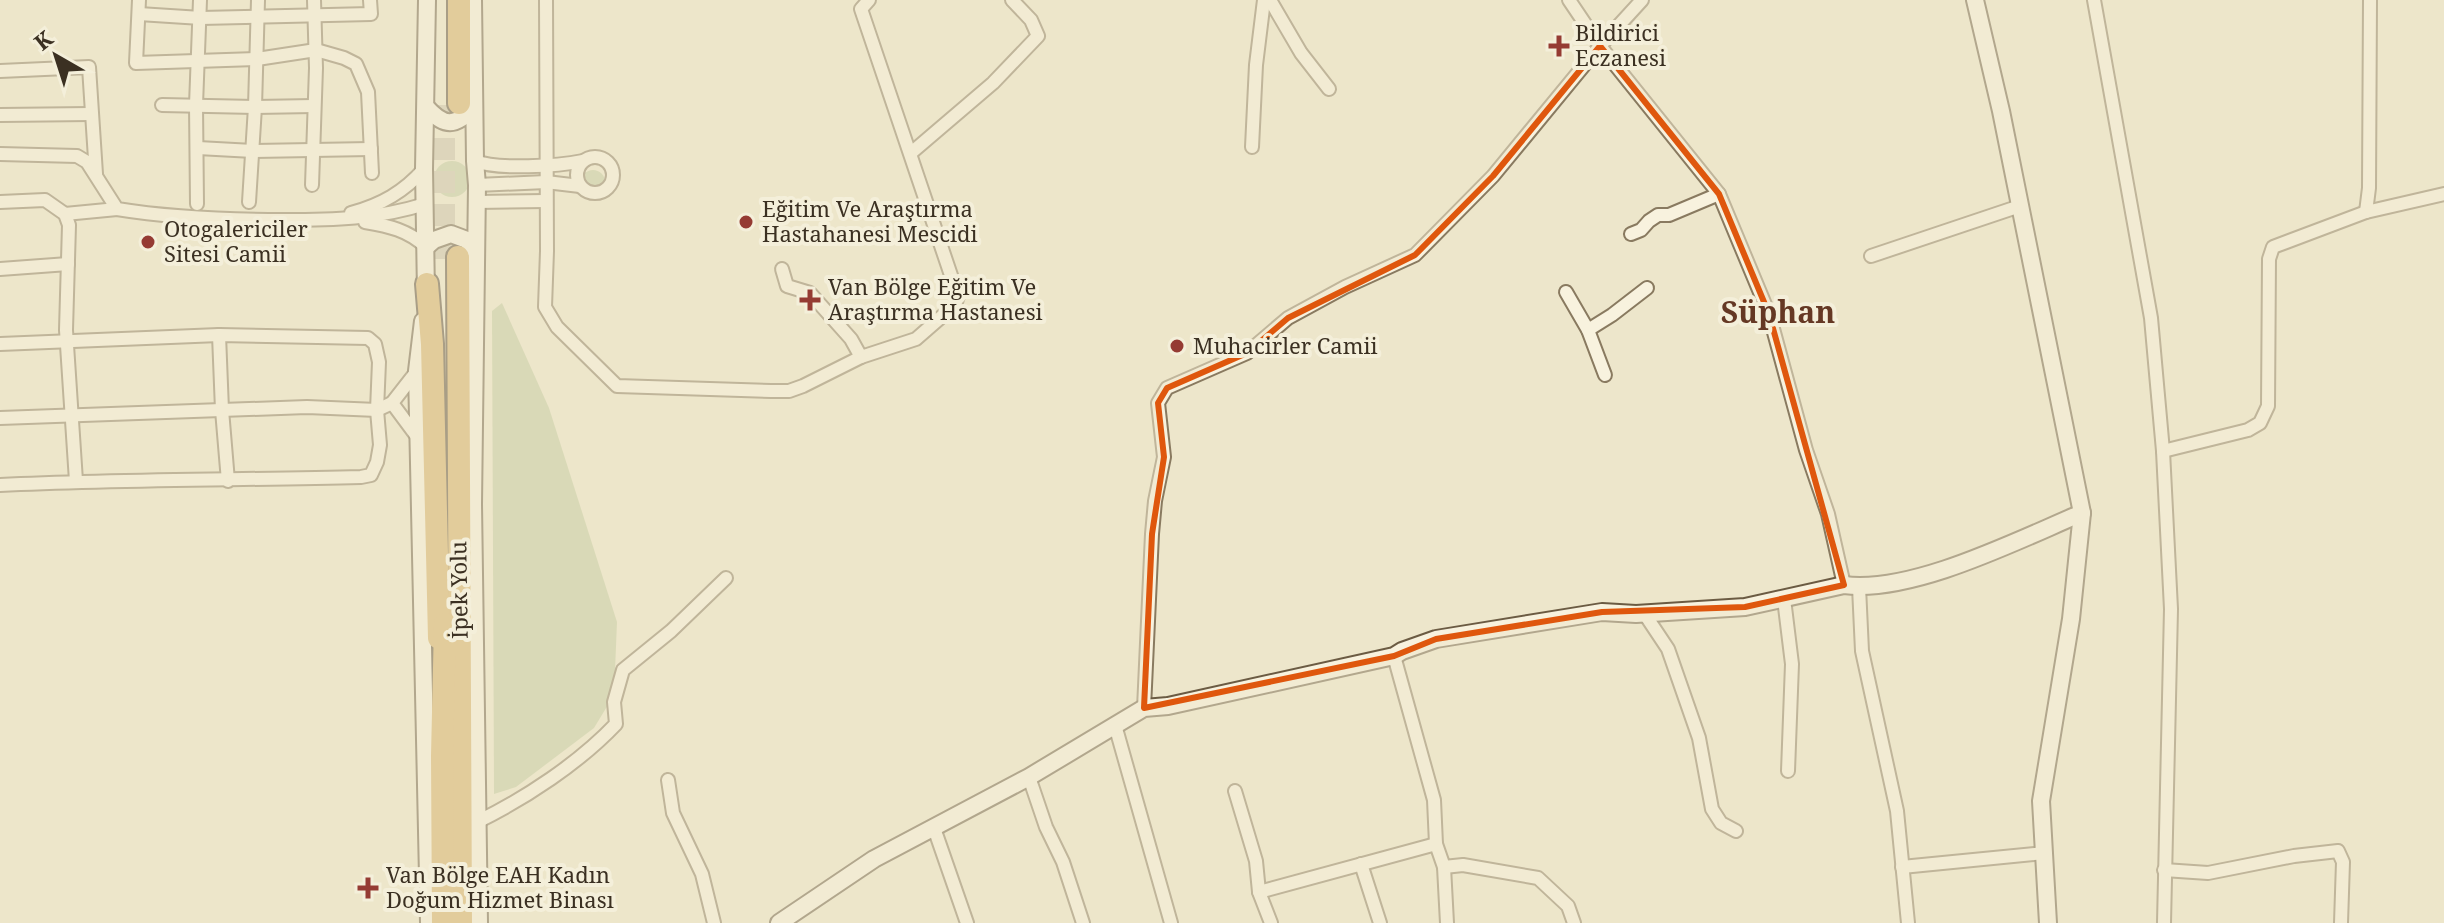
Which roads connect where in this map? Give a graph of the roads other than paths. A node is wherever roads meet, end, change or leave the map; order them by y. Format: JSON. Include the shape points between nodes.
{"nodes":[{"id":1,"x":139,"y":0,"type":"edge"},
{"id":2,"x":200,"y":0,"type":"edge"},
{"id":3,"x":258,"y":0,"type":"edge"},
{"id":4,"x":314,"y":0,"type":"edge"},
{"id":5,"x":370,"y":0,"type":"edge"},
{"id":6,"x":425,"y":0,"type":"edge"},
{"id":7,"x":443,"y":0,"type":"edge"},
{"id":8,"x":459,"y":0,"type":"edge"},
{"id":9,"x":473,"y":0,"type":"edge"},
{"id":10,"x":546,"y":0,"type":"edge"},
{"id":11,"x":869,"y":0,"type":"edge"},
{"id":12,"x":1012,"y":0,"type":"edge"},
{"id":13,"x":1264,"y":0,"type":"edge"},
{"id":14,"x":1270,"y":0,"type":"edge"},
{"id":15,"x":1569,"y":0,"type":"edge"},
{"id":16,"x":1642,"y":0,"type":"edge"},
{"id":17,"x":1975,"y":0,"type":"edge"},
{"id":18,"x":2094,"y":0,"type":"edge"},
{"id":19,"x":2370,"y":0,"type":"edge"},
{"id":20,"x":139,"y":14,"type":"junction"},
{"id":21,"x":313,"y":15,"type":"junction"},
{"id":22,"x":257,"y":17,"type":"junction"},
{"id":23,"x":201,"y":18,"type":"junction"},
{"id":24,"x":1600,"y":46,"type":"junction"},
{"id":25,"x":316,"y":50,"type":"junction"},
{"id":26,"x":257,"y":59,"type":"junction"},
{"id":27,"x":199,"y":61,"type":"junction"},
{"id":28,"x":0,"y":71,"type":"edge"},
{"id":29,"x":1329,"y":89,"type":"dead end"},
{"id":30,"x":450,"y":104,"type":"junction"},
{"id":31,"x":162,"y":105,"type":"dead end"},
{"id":32,"x":196,"y":105,"type":"junction"},
{"id":33,"x":314,"y":106,"type":"junction"},
{"id":34,"x":255,"y":107,"type":"junction"},
{"id":35,"x":91,"y":114,"type":"junction"},
{"id":36,"x":0,"y":115,"type":"edge"},
{"id":37,"x":1252,"y":147,"type":"dead end"},
{"id":38,"x":198,"y":148,"type":"junction"},
{"id":39,"x":371,"y":149,"type":"junction"},
{"id":40,"x":253,"y":151,"type":"junction"},
{"id":41,"x":313,"y":151,"type":"junction"},
{"id":42,"x":911,"y":153,"type":"junction"},
{"id":43,"x":0,"y":154,"type":"edge"},
{"id":44,"x":475,"y":161,"type":"junction"},
{"id":45,"x":583,"y":161,"type":"junction"},
{"id":46,"x":546,"y":165,"type":"junction"},
{"id":47,"x":424,"y":169,"type":"junction"},
{"id":48,"x":372,"y":173,"type":"dead end"},
{"id":49,"x":96,"y":176,"type":"junction"},
{"id":50,"x":546,"y":182,"type":"junction"},
{"id":51,"x":312,"y":185,"type":"dead end"},
{"id":52,"x":580,"y":186,"type":"junction"},
{"id":53,"x":477,"y":194,"type":"junction"},
{"id":54,"x":1719,"y":194,"type":"junction"},
{"id":55,"x":2444,"y":194,"type":"edge"},
{"id":56,"x":546,"y":201,"type":"junction"},
{"id":57,"x":0,"y":202,"type":"edge"},
{"id":58,"x":249,"y":202,"type":"dead end"},
{"id":59,"x":197,"y":204,"type":"dead end"},
{"id":60,"x":425,"y":204,"type":"junction"},
{"id":61,"x":2020,"y":206,"type":"junction"},
{"id":62,"x":117,"y":209,"type":"junction"},
{"id":63,"x":2366,"y":212,"type":"junction"},
{"id":64,"x":65,"y":214,"type":"junction"},
{"id":65,"x":350,"y":219,"type":"junction"},
{"id":66,"x":329,"y":220,"type":"junction"},
{"id":67,"x":1631,"y":234,"type":"dead end"},
{"id":68,"x":451,"y":254,"type":"junction"},
{"id":69,"x":1871,"y":256,"type":"dead end"},
{"id":70,"x":68,"y":264,"type":"junction"},
{"id":71,"x":0,"y":269,"type":"edge"},
{"id":72,"x":782,"y":269,"type":"dead end"},
{"id":73,"x":427,"y":284,"type":"junction"},
{"id":74,"x":1647,"y":288,"type":"dead end"},
{"id":75,"x":1566,"y":292,"type":"dead end"},
{"id":76,"x":1588,"y":330,"type":"junction"},
{"id":77,"x":219,"y":335,"type":"junction"},
{"id":78,"x":66,"y":340,"type":"junction"},
{"id":79,"x":0,"y":344,"type":"edge"},
{"id":80,"x":861,"y":357,"type":"junction"},
{"id":81,"x":417,"y":371,"type":"junction"},
{"id":82,"x":1605,"y":375,"type":"dead end"},
{"id":83,"x":392,"y":403,"type":"junction"},
{"id":84,"x":222,"y":410,"type":"junction"},
{"id":85,"x":377,"y":410,"type":"junction"},
{"id":86,"x":71,"y":415,"type":"junction"},
{"id":87,"x":0,"y":418,"type":"edge"},
{"id":88,"x":418,"y":438,"type":"junction"},
{"id":89,"x":2163,"y":451,"type":"junction"},
{"id":90,"x":76,"y":481,"type":"junction"},
{"id":91,"x":228,"y":481,"type":"junction"},
{"id":92,"x":0,"y":485,"type":"edge"},
{"id":93,"x":2082,"y":513,"type":"junction"},
{"id":94,"x":726,"y":578,"type":"dead end"},
{"id":95,"x":1851,"y":586,"type":"junction"},
{"id":96,"x":1784,"y":599,"type":"junction"},
{"id":97,"x":1644,"y":613,"type":"junction"},
{"id":98,"x":1394,"y":656,"type":"junction"},
{"id":99,"x":1144,"y":708,"type":"junction"},
{"id":100,"x":1115,"y":725,"type":"junction"},
{"id":101,"x":442,"y":756,"type":"junction"},
{"id":102,"x":1788,"y":771,"type":"dead end"},
{"id":103,"x":1029,"y":777,"type":"junction"},
{"id":104,"x":668,"y":780,"type":"dead end"},
{"id":105,"x":1235,"y":791,"type":"dead end"},
{"id":106,"x":477,"y":822,"type":"junction"},
{"id":107,"x":934,"y":828,"type":"junction"},
{"id":108,"x":1736,"y":831,"type":"dead end"},
{"id":109,"x":1436,"y":844,"type":"junction"},
{"id":110,"x":2044,"y":853,"type":"junction"},
{"id":111,"x":1361,"y":864,"type":"junction"},
{"id":112,"x":1444,"y":867,"type":"junction"},
{"id":113,"x":1902,"y":867,"type":"junction"},
{"id":114,"x":2164,"y":870,"type":"junction"},
{"id":115,"x":1259,"y":892,"type":"junction"},
{"id":116,"x":429,"y":923,"type":"edge"},
{"id":117,"x":443,"y":923,"type":"edge"},
{"id":118,"x":461,"y":923,"type":"edge"},
{"id":119,"x":479,"y":923,"type":"edge"},
{"id":120,"x":714,"y":923,"type":"edge"},
{"id":121,"x":779,"y":923,"type":"edge"},
{"id":122,"x":967,"y":923,"type":"edge"},
{"id":123,"x":1083,"y":923,"type":"edge"},
{"id":124,"x":1171,"y":923,"type":"edge"},
{"id":125,"x":1271,"y":923,"type":"edge"},
{"id":126,"x":1380,"y":923,"type":"edge"},
{"id":127,"x":1447,"y":923,"type":"edge"},
{"id":128,"x":1574,"y":923,"type":"edge"},
{"id":129,"x":1908,"y":923,"type":"edge"},
{"id":130,"x":2048,"y":923,"type":"edge"},
{"id":131,"x":2164,"y":923,"type":"edge"},
{"id":132,"x":2341,"y":923,"type":"edge"}],
"edges":[{"from":1,"to":20,"type":"street"},
{"from":2,"to":23,"type":"street"},
{"from":3,"to":22,"type":"street"},
{"from":4,"to":21,"type":"street"},
{"from":5,"to":21,"type":"street","via":[[371,14]]},
{"from":6,"to":30,"type":"street","via":[[425,26]]},
{"from":7,"to":30,"type":"highway"},
{"from":8,"to":30,"type":"highway"},
{"from":9,"to":30,"type":"street"},
{"from":10,"to":46,"type":"street"},
{"from":11,"to":42,"type":"street","via":[[861,9]]},
{"from":12,"to":42,"type":"street","via":[[1038,36],[993,83]]},
{"from":13,"to":37,"type":"street"},
{"from":14,"to":29,"type":"street"},
{"from":15,"to":24,"type":"street"},
{"from":16,"to":24,"type":"street"},
{"from":17,"to":61,"type":"street"},
{"from":18,"to":89,"type":"street","via":[[2151,318]]},
{"from":19,"to":63,"type":"street"},
{"from":20,"to":23,"type":"street"},
{"from":20,"to":27,"type":"street","via":[[136,63]]},
{"from":21,"to":22,"type":"street"},
{"from":21,"to":25,"type":"street"},
{"from":22,"to":23,"type":"street"},
{"from":22,"to":26,"type":"street"},
{"from":23,"to":27,"type":"street"},
{"from":24,"to":54,"type":"street"},
{"from":24,"to":99,"type":"street","via":[[1493,176],[1415,255],[1288,318],[1247,353],[1167,388],[1158,403],[1164,457],[1152,534]]},
{"from":25,"to":26,"type":"street"},
{"from":25,"to":33,"type":"street"},
{"from":25,"to":39,"type":"street","via":[[356,64],[368,92]]},
{"from":26,"to":27,"type":"street"},
{"from":26,"to":34,"type":"street"},
{"from":27,"to":32,"type":"street"},
{"from":28,"to":35,"type":"street","via":[[89,67]]},
{"from":30,"to":44,"type":"street"},
{"from":30,"to":47,"type":"street"},
{"from":31,"to":32,"type":"street"},
{"from":32,"to":34,"type":"street"},
{"from":32,"to":38,"type":"street"},
{"from":33,"to":34,"type":"street"},
{"from":33,"to":41,"type":"street"},
{"from":34,"to":40,"type":"street"},
{"from":35,"to":36,"type":"street"},
{"from":35,"to":49,"type":"street"},
{"from":38,"to":40,"type":"street"},
{"from":38,"to":59,"type":"street"},
{"from":39,"to":41,"type":"street"},
{"from":39,"to":48,"type":"street"},
{"from":40,"to":41,"type":"street"},
{"from":40,"to":58,"type":"street"},
{"from":41,"to":51,"type":"street"},
{"from":42,"to":80,"type":"street","via":[[958,296],[955,305],[916,339]]},
{"from":43,"to":49,"type":"street","via":[[77,156]]},
{"from":44,"to":46,"type":"street","via":[[491,166]]},
{"from":44,"to":53,"type":"street"},
{"from":45,"to":46,"type":"street"},
{"from":45,"to":52,"type":"street","via":[[576,176]]},
{"from":45,"to":52,"type":"street","via":[[601,158],[611,166],[613,179],[602,193]]},
{"from":46,"to":50,"type":"street"},
{"from":47,"to":60,"type":"street"},
{"from":47,"to":66,"type":"street","via":[[393,196]]},
{"from":49,"to":62,"type":"street"},
{"from":50,"to":52,"type":"street"},
{"from":50,"to":53,"type":"street"},
{"from":50,"to":56,"type":"street"},
{"from":53,"to":56,"type":"street"},
{"from":53,"to":68,"type":"street"},
{"from":54,"to":67,"type":"street","via":[[1658,215]]},
{"from":54,"to":95,"type":"street","via":[[1769,314]]},
{"from":55,"to":63,"type":"street"},
{"from":56,"to":80,"type":"street","via":[[545,307],[557,327],[617,386],[789,391]]},
{"from":57,"to":64,"type":"street","via":[[45,200]]},
{"from":60,"to":65,"type":"street"},
{"from":60,"to":68,"type":"street"},
{"from":61,"to":69,"type":"street"},
{"from":61,"to":93,"type":"street"},
{"from":62,"to":64,"type":"street"},
{"from":62,"to":66,"type":"street","via":[[159,216]]},
{"from":63,"to":89,"type":"street","via":[[2273,247],[2268,406],[2260,423]]},
{"from":64,"to":70,"type":"street"},
{"from":65,"to":66,"type":"street"},
{"from":65,"to":68,"type":"street","via":[[397,228]]},
{"from":68,"to":73,"type":"street"},
{"from":68,"to":101,"type":"highway","name":"İpek Yolu"},
{"from":68,"to":106,"type":"street","via":[[473,504]]},
{"from":68,"to":118,"type":"highway","name":"İpek Yolu"},
{"from":70,"to":71,"type":"street"},
{"from":70,"to":78,"type":"street"},
{"from":72,"to":80,"type":"street","via":[[787,286],[810,293]]},
{"from":73,"to":81,"type":"street"},
{"from":73,"to":101,"type":"highway"},
{"from":74,"to":76,"type":"street"},
{"from":75,"to":76,"type":"street"},
{"from":76,"to":82,"type":"street"},
{"from":77,"to":78,"type":"street"},
{"from":77,"to":84,"type":"street"},
{"from":77,"to":85,"type":"street","via":[[368,338],[379,362]]},
{"from":78,"to":79,"type":"street"},
{"from":78,"to":86,"type":"street"},
{"from":81,"to":83,"type":"street"},
{"from":81,"to":88,"type":"street"},
{"from":83,"to":85,"type":"street"},
{"from":83,"to":88,"type":"street"},
{"from":84,"to":85,"type":"street"},
{"from":84,"to":86,"type":"street"},
{"from":84,"to":91,"type":"street"},
{"from":85,"to":91,"type":"street","via":[[380,445],[371,475]]},
{"from":86,"to":87,"type":"street"},
{"from":86,"to":90,"type":"street"},
{"from":88,"to":116,"type":"street"},
{"from":89,"to":114,"type":"street","via":[[2171,609]]},
{"from":90,"to":91,"type":"street"},
{"from":90,"to":92,"type":"street"},
{"from":93,"to":95,"type":"street","via":[[1909,580]]},
{"from":93,"to":110,"type":"street","via":[[2071,619],[2041,801]]},
{"from":94,"to":106,"type":"street","via":[[623,670],[614,702],[616,724],[594,747]]},
{"from":95,"to":96,"type":"street"},
{"from":95,"to":113,"type":"street","via":[[1897,811]]},
{"from":96,"to":97,"type":"street","via":[[1745,607]]},
{"from":96,"to":102,"type":"street","via":[[1792,664]]},
{"from":97,"to":98,"type":"street","via":[[1602,612],[1451,637]]},
{"from":97,"to":108,"type":"street","via":[[1668,649],[1699,738],[1712,809],[1721,823]]},
{"from":98,"to":99,"type":"street"},
{"from":98,"to":109,"type":"street","via":[[1434,800]]},
{"from":99,"to":100,"type":"street"},
{"from":100,"to":103,"type":"street"},
{"from":100,"to":124,"type":"street"},
{"from":101,"to":117,"type":"highway","name":"İpek Yolu"},
{"from":103,"to":107,"type":"street"},
{"from":103,"to":123,"type":"street"},
{"from":104,"to":120,"type":"street","via":[[673,813],[702,874]]},
{"from":105,"to":115,"type":"street","via":[[1256,861]]},
{"from":106,"to":119,"type":"street"},
{"from":107,"to":121,"type":"street","via":[[874,859]]},
{"from":107,"to":122,"type":"street"},
{"from":109,"to":111,"type":"street"},
{"from":109,"to":112,"type":"street"},
{"from":110,"to":113,"type":"street"},
{"from":110,"to":130,"type":"street"},
{"from":111,"to":115,"type":"street"},
{"from":111,"to":126,"type":"street"},
{"from":112,"to":127,"type":"street"},
{"from":112,"to":128,"type":"street","via":[[1463,865],[1538,878],[1568,906]]},
{"from":113,"to":129,"type":"street"},
{"from":114,"to":131,"type":"street"},
{"from":114,"to":132,"type":"street","via":[[2208,873],[2338,851],[2343,862]]},
{"from":115,"to":125,"type":"street"}]}
